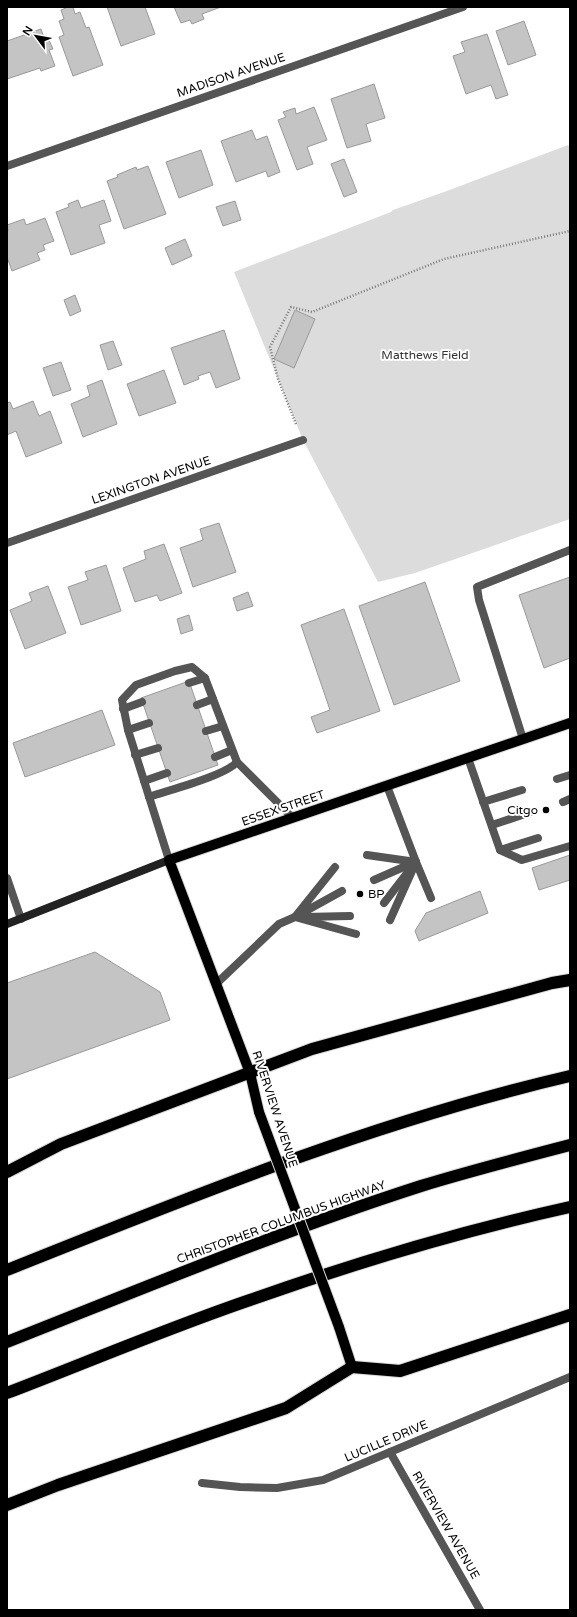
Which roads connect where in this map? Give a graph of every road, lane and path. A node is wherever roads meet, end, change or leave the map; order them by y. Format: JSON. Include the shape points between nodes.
{"nodes":[{"id":1,"x":463,"y":7,"type":"edge"},
{"id":2,"x":7,"y":166,"type":"edge"},
{"id":3,"x":570,"y":231,"type":"edge"},
{"id":4,"x":303,"y":440,"type":"joint"},
{"id":5,"x":7,"y":543,"type":"edge"},
{"id":6,"x":570,"y":550,"type":"edge"},
{"id":7,"x":205,"y":678,"type":"junction"},
{"id":8,"x":190,"y":684,"type":"dead end"},
{"id":9,"x":213,"y":699,"type":"junction"},
{"id":10,"x":142,"y":702,"type":"dead end"},
{"id":11,"x":197,"y":705,"type":"dead end"},
{"id":12,"x":123,"y":709,"type":"junction"},
{"id":13,"x":149,"y":723,"type":"dead end"},
{"id":14,"x":223,"y":726,"type":"junction"},
{"id":15,"x":569,"y":726,"type":"edge"},
{"id":16,"x":128,"y":730,"type":"junction"},
{"id":17,"x":206,"y":731,"type":"dead end"},
{"id":18,"x":523,"y":739,"type":"junction"},
{"id":19,"x":158,"y":748,"type":"dead end"},
{"id":20,"x":232,"y":750,"type":"junction"},
{"id":21,"x":136,"y":755,"type":"junction"},
{"id":22,"x":215,"y":757,"type":"dead end"},
{"id":23,"x":468,"y":758,"type":"junction"},
{"id":24,"x":237,"y":762,"type":"junction"},
{"id":25,"x":167,"y":773,"type":"dead end"},
{"id":26,"x":570,"y":776,"type":"edge"},
{"id":27,"x":557,"y":779,"type":"dead end"},
{"id":28,"x":144,"y":781,"type":"junction"},
{"id":29,"x":386,"y":786,"type":"junction"},
{"id":30,"x":522,"y":790,"type":"dead end"},
{"id":31,"x":149,"y":797,"type":"junction"},
{"id":32,"x":483,"y":802,"type":"junction"},
{"id":33,"x":530,"y":812,"type":"dead end"},
{"id":34,"x":293,"y":818,"type":"junction"},
{"id":35,"x":492,"y":825,"type":"junction"},
{"id":36,"x":538,"y":838,"type":"dead end"},
{"id":37,"x":570,"y":846,"type":"edge"},
{"id":38,"x":500,"y":850,"type":"junction"},
{"id":39,"x":367,"y":855,"type":"dead end"},
{"id":40,"x":169,"y":860,"type":"junction"},
{"id":41,"x":416,"y":862,"type":"junction"},
{"id":42,"x":335,"y":867,"type":"dead end"},
{"id":43,"x":7,"y":878,"type":"edge"},
{"id":44,"x":374,"y":880,"type":"dead end"},
{"id":45,"x":342,"y":891,"type":"dead end"},
{"id":46,"x":431,"y":898,"type":"dead end"},
{"id":47,"x":384,"y":904,"type":"dead end"},
{"id":48,"x":350,"y":916,"type":"dead end"},
{"id":49,"x":295,"y":917,"type":"junction"},
{"id":50,"x":21,"y":919,"type":"junction"},
{"id":51,"x":390,"y":920,"type":"dead end"},
{"id":52,"x":7,"y":924,"type":"edge"},
{"id":53,"x":356,"y":934,"type":"dead end"},
{"id":54,"x":570,"y":980,"type":"edge"},
{"id":55,"x":216,"y":984,"type":"junction"},
{"id":56,"x":250,"y":1072,"type":"junction"},
{"id":57,"x":570,"y":1076,"type":"edge"},
{"id":58,"x":570,"y":1145,"type":"edge"},
{"id":59,"x":7,"y":1172,"type":"edge"},
{"id":60,"x":570,"y":1207,"type":"edge"},
{"id":61,"x":7,"y":1270,"type":"edge"},
{"id":62,"x":570,"y":1316,"type":"edge"},
{"id":63,"x":7,"y":1342,"type":"edge"},
{"id":64,"x":352,"y":1367,"type":"junction"},
{"id":65,"x":570,"y":1377,"type":"edge"},
{"id":66,"x":7,"y":1393,"type":"edge"},
{"id":67,"x":390,"y":1452,"type":"junction"},
{"id":68,"x":202,"y":1483,"type":"dead end"},
{"id":69,"x":7,"y":1505,"type":"edge"},
{"id":70,"x":480,"y":1610,"type":"edge"}],
"edges":[{"from":1,"to":2,"type":"street","name":"MADISON AVENUE"},
{"from":3,"to":4,"type":"path","via":[[444,259],[312,312],[291,307],[270,348],[278,379]]},
{"from":4,"to":5,"type":"street","name":"LEXINGTON AVENUE"},
{"from":6,"to":18,"type":"street","via":[[477,587]]},
{"from":7,"to":8,"type":"street"},
{"from":7,"to":9,"type":"street"},
{"from":7,"to":12,"type":"street","via":[[192,667],[136,685],[122,700]]},
{"from":9,"to":11,"type":"street"},
{"from":9,"to":14,"type":"street"},
{"from":10,"to":12,"type":"street"},
{"from":12,"to":16,"type":"street"},
{"from":13,"to":16,"type":"street"},
{"from":14,"to":17,"type":"street"},
{"from":14,"to":20,"type":"street"},
{"from":15,"to":18,"type":"main road","name":"ESSEX STREET"},
{"from":16,"to":21,"type":"street"},
{"from":18,"to":23,"type":"main road","name":"ESSEX STREET"},
{"from":19,"to":21,"type":"street"},
{"from":20,"to":22,"type":"street"},
{"from":20,"to":24,"type":"street"},
{"from":21,"to":28,"type":"street"},
{"from":23,"to":29,"type":"main road","name":"ESSEX STREET"},
{"from":23,"to":32,"type":"street"},
{"from":24,"to":31,"type":"street","via":[[221,773]]},
{"from":24,"to":34,"type":"street"},
{"from":25,"to":28,"type":"street"},
{"from":26,"to":27,"type":"street"},
{"from":28,"to":31,"type":"street"},
{"from":29,"to":34,"type":"main road","name":"ESSEX STREET"},
{"from":29,"to":41,"type":"street"},
{"from":30,"to":32,"type":"street"},
{"from":31,"to":40,"type":"street"},
{"from":32,"to":35,"type":"street"},
{"from":33,"to":35,"type":"street"},
{"from":34,"to":40,"type":"main road","name":"ESSEX STREET"},
{"from":35,"to":38,"type":"street"},
{"from":36,"to":38,"type":"street"},
{"from":37,"to":38,"type":"street","via":[[522,860]]},
{"from":39,"to":41,"type":"street"},
{"from":40,"to":50,"type":"main road","name":"ESSEX STREET"},
{"from":40,"to":55,"type":"main road","name":"RIVERVIEW AVENUE"},
{"from":41,"to":44,"type":"street"},
{"from":41,"to":46,"type":"street"},
{"from":41,"to":47,"type":"street"},
{"from":41,"to":51,"type":"street"},
{"from":42,"to":49,"type":"street"},
{"from":43,"to":50,"type":"street"},
{"from":45,"to":49,"type":"street"},
{"from":48,"to":49,"type":"street"},
{"from":49,"to":53,"type":"street"},
{"from":49,"to":55,"type":"street","via":[[279,924]]},
{"from":50,"to":52,"type":"main road","name":"ESSEX STREET"},
{"from":54,"to":56,"type":"highway","via":[[312,1049]]},
{"from":55,"to":56,"type":"main road","name":"RIVERVIEW AVENUE"},
{"from":56,"to":59,"type":"highway","via":[[61,1144]]},
{"from":56,"to":64,"type":"main road","name":"RIVERVIEW AVENUE","bridge":true,"via":[[259,1112]]},
{"from":57,"to":61,"type":"highway","via":[[517,1088],[308,1153]]},
{"from":58,"to":63,"type":"highway","name":"CHRISTOPHER COLUMBUS HIGHWAY","via":[[421,1186],[331,1217]]},
{"from":60,"to":66,"type":"highway","via":[[438,1239],[339,1269],[241,1303]]},
{"from":62,"to":64,"type":"highway","via":[[400,1371]]},
{"from":64,"to":69,"type":"highway","via":[[286,1408],[58,1485]]},
{"from":65,"to":67,"type":"street","name":"LUCILLE DRIVE"},
{"from":67,"to":68,"type":"street","name":"LUCILLE DRIVE","via":[[323,1480],[277,1488]]},
{"from":67,"to":70,"type":"street","name":"RIVERVIEW AVENUE"}]}
